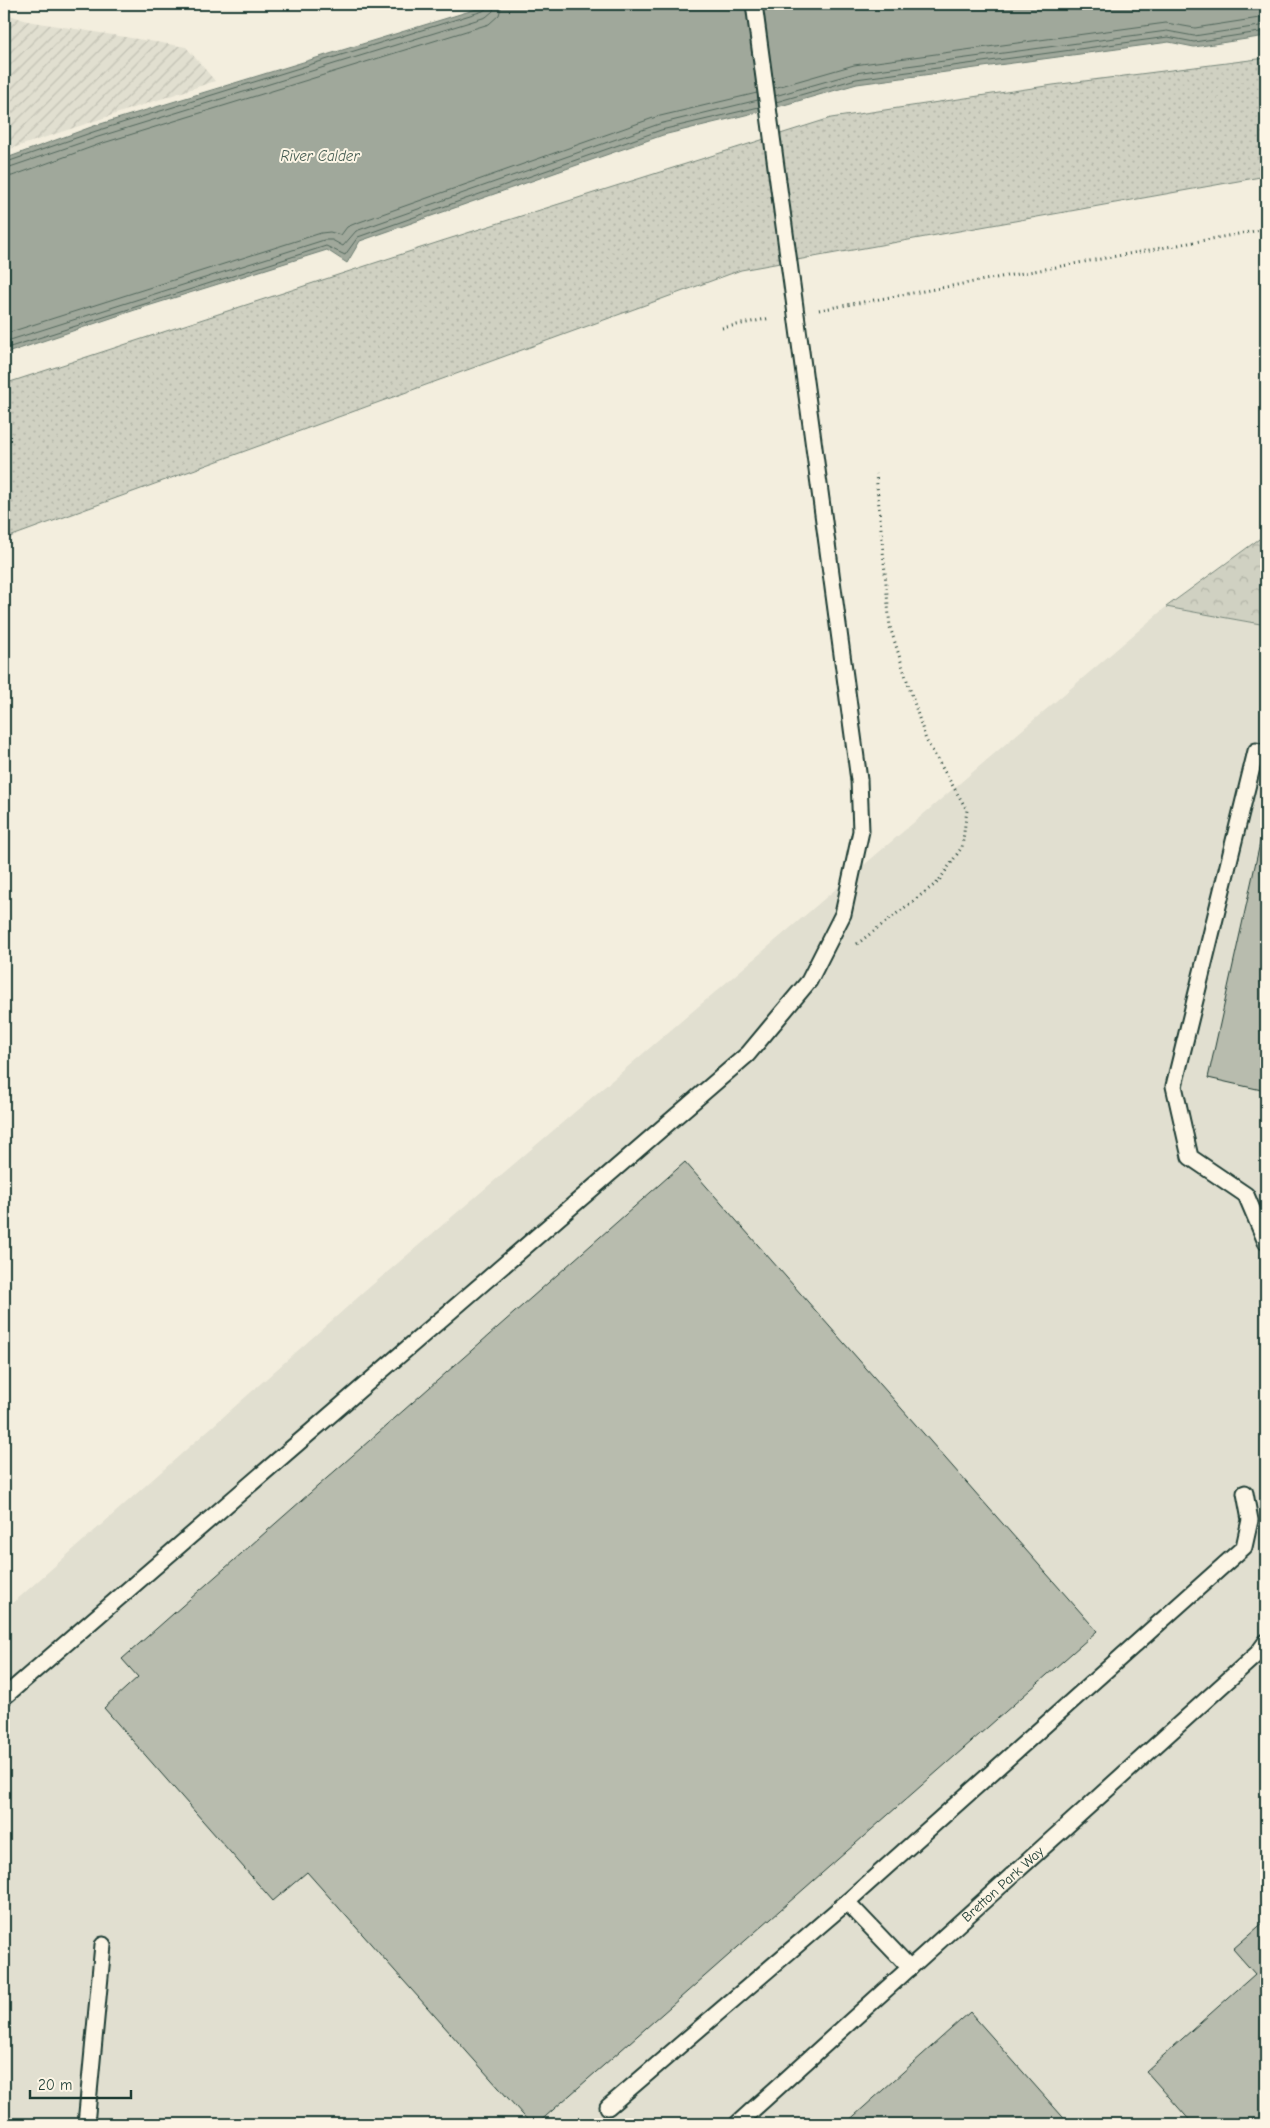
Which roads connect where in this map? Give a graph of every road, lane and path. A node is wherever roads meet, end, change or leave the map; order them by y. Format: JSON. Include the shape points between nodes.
{"nodes":[{"id":1,"x":754,"y":4,"type":"edge"},
{"id":2,"x":1266,"y":229,"type":"edge"},
{"id":3,"x":817,"y":310,"type":"dead end"},
{"id":4,"x":779,"y":317,"type":"dead end"},
{"id":5,"x":722,"y":328,"type":"dead end"},
{"id":6,"x":876,"y":474,"type":"dead end"},
{"id":7,"x":1266,"y":753,"type":"edge"},
{"id":8,"x":855,"y":946,"type":"dead end"},
{"id":9,"x":1266,"y":1242,"type":"edge"},
{"id":10,"x":1245,"y":1493,"type":"dead end"},
{"id":11,"x":1266,"y":1642,"type":"edge"},
{"id":12,"x":4,"y":1697,"type":"edge"},
{"id":13,"x":847,"y":1902,"type":"junction"},
{"id":14,"x":103,"y":1945,"type":"dead end"},
{"id":15,"x":910,"y":1968,"type":"junction"},
{"id":16,"x":608,"y":2106,"type":"dead end"},
{"id":17,"x":86,"y":2124,"type":"edge"},
{"id":18,"x":737,"y":2124,"type":"edge"}],
"edges":[{"from":1,"to":12,"type":"lane","bridge":true,"via":[[859,780],[861,831],[843,914],[809,982],[748,1054]]},
{"from":2,"to":3,"type":"path"},
{"from":4,"to":5,"type":"path"},
{"from":6,"to":8,"type":"path","via":[[890,627],[926,740],[967,810],[962,847],[938,882]]},
{"from":7,"to":9,"type":"lane","via":[[1256,751],[1174,1086],[1190,1157],[1246,1195]]},
{"from":10,"to":13,"type":"lane","via":[[1250,1520],[1244,1547]]},
{"from":11,"to":15,"type":"lane","name":"Bretton Park Way","via":[[1258,1654]]},
{"from":13,"to":15,"type":"lane"},
{"from":13,"to":16,"type":"lane"},
{"from":14,"to":17,"type":"lane"},
{"from":15,"to":18,"type":"lane","name":"Bretton Park Way"}]}
